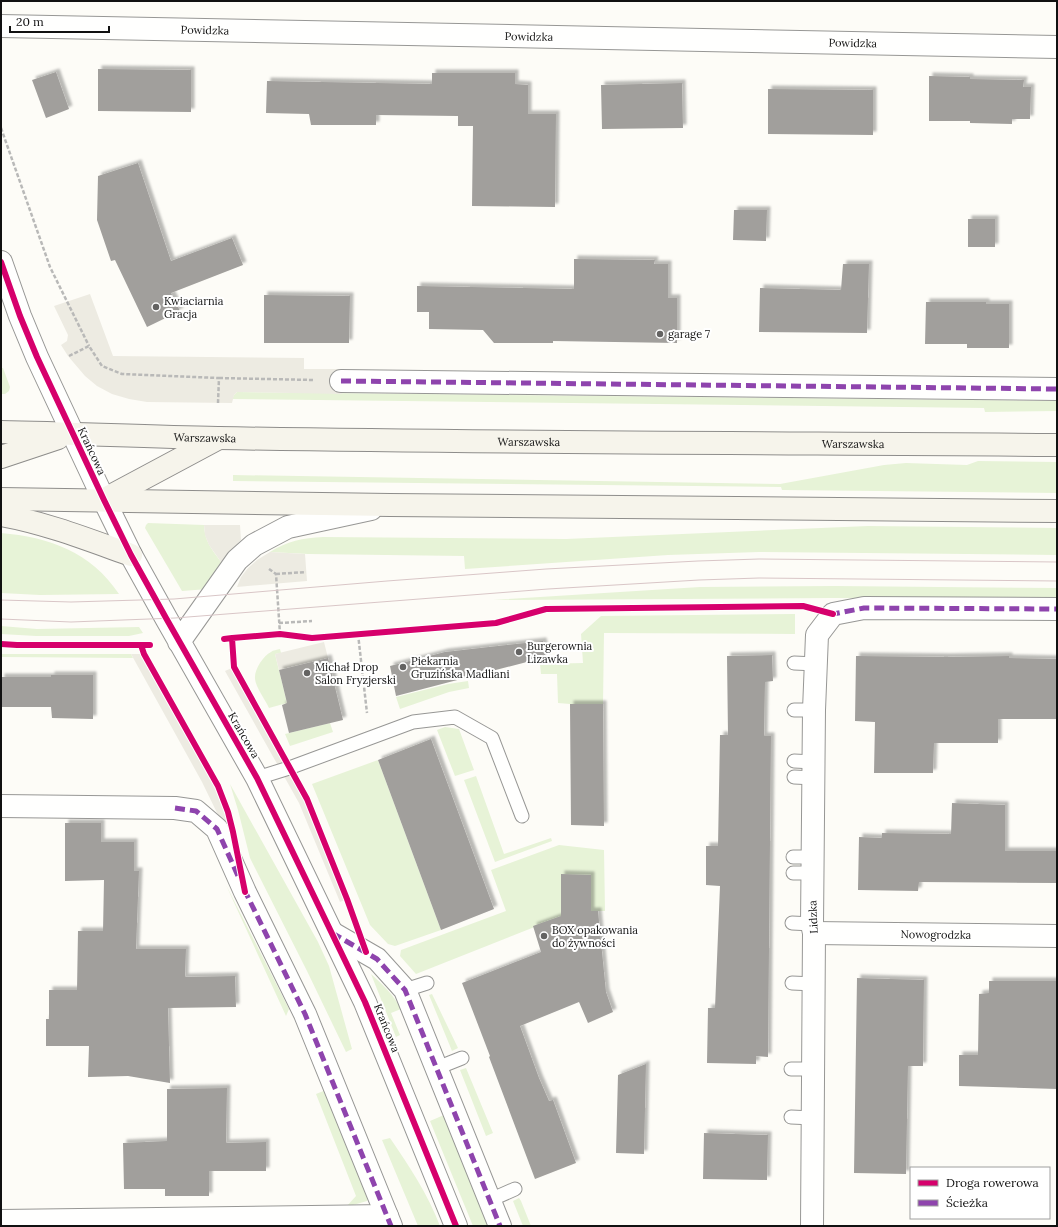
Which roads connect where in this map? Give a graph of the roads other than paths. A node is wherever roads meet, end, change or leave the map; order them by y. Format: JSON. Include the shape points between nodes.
{"nodes":[{"id":1,"x":1,"y":26,"type":"edge"},
{"id":2,"x":1057,"y":47,"type":"edge"},
{"id":3,"x":1,"y":262,"type":"edge"},
{"id":4,"x":341,"y":381,"type":"road end"},
{"id":5,"x":1057,"y":389,"type":"edge"},
{"id":6,"x":1,"y":432,"type":"edge"},
{"id":7,"x":72,"y":433,"type":"junction"},
{"id":8,"x":219,"y":438,"type":"junction"},
{"id":9,"x":1057,"y":445,"type":"edge"},
{"id":10,"x":1,"y":457,"type":"edge"},
{"id":11,"x":1,"y":498,"type":"edge"},
{"id":12,"x":104,"y":500,"type":"junction"},
{"id":13,"x":390,"y":505,"type":"junction"},
{"id":14,"x":1057,"y":511,"type":"edge"},
{"id":15,"x":1,"y":515,"type":"edge"},
{"id":16,"x":131,"y":555,"type":"junction"},
{"id":17,"x":1057,"y":609,"type":"edge"},
{"id":18,"x":180,"y":642,"type":"junction"},
{"id":19,"x":257,"y":778,"type":"junction"},
{"id":20,"x":1,"y":806,"type":"edge"},
{"id":21,"x":522,"y":816,"type":"dead end"},
{"id":22,"x":806,"y":926,"type":"junction"},
{"id":23,"x":332,"y":933,"type":"junction"},
{"id":24,"x":1057,"y":936,"type":"edge"},
{"id":25,"x":427,"y":983,"type":"dead end"},
{"id":26,"x":792,"y":983,"type":"dead end"},
{"id":27,"x":814,"y":984,"type":"junction"},
{"id":28,"x":405,"y":990,"type":"junction"},
{"id":29,"x":462,"y":1058,"type":"dead end"},
{"id":30,"x":436,"y":1068,"type":"junction"},
{"id":31,"x":791,"y":1069,"type":"dead end"},
{"id":32,"x":813,"y":1069,"type":"junction"},
{"id":33,"x":791,"y":1117,"type":"dead end"},
{"id":34,"x":812,"y":1118,"type":"junction"},
{"id":35,"x":515,"y":1189,"type":"dead end"},
{"id":36,"x":490,"y":1200,"type":"junction"},
{"id":37,"x":389,"y":1221,"type":"edge"},
{"id":38,"x":1,"y":1222,"type":"edge"},
{"id":39,"x":243,"y":1222,"type":"edge"},
{"id":40,"x":456,"y":1226,"type":"edge"},
{"id":41,"x":500,"y":1226,"type":"edge"},
{"id":42,"x":812,"y":1226,"type":"edge"}],
"edges":[{"from":1,"to":2,"type":"street","name":"Powidzka"},
{"from":3,"to":7,"type":"street","name":"Krańcowa","via":[[37,357]]},
{"from":4,"to":5,"type":"street"},
{"from":6,"to":7,"type":"main road","name":"Warszawska"},
{"from":7,"to":8,"type":"main road","name":"Warszawska"},
{"from":7,"to":10,"type":"main road"},
{"from":7,"to":12,"type":"street","name":"Krańcowa"},
{"from":8,"to":9,"type":"main road","name":"Warszawska"},
{"from":8,"to":12,"type":"main road"},
{"from":11,"to":12,"type":"main road"},
{"from":12,"to":13,"type":"main road"},
{"from":12,"to":16,"type":"street","name":"Krańcowa"},
{"from":13,"to":14,"type":"main road"},
{"from":13,"to":18,"type":"street","via":[[288,527],[254,544],[237,560]]},
{"from":15,"to":16,"type":"main road","via":[[71,533]]},
{"from":16,"to":18,"type":"street","name":"Krańcowa"},
{"from":17,"to":22,"type":"street","name":"Lidzka","via":[[864,608],[833,614],[817,635],[805,663],[803,865]]},
{"from":18,"to":19,"type":"street","name":"Krańcowa"},
{"from":19,"to":21,"type":"lane","via":[[413,722],[455,717],[492,738]]},
{"from":19,"to":23,"type":"street","name":"Krańcowa"},
{"from":20,"to":37,"type":"street","via":[[175,808],[196,811],[217,829],[305,1014]]},
{"from":22,"to":24,"type":"street","name":"Nowogrodzka"},
{"from":22,"to":27,"type":"street","name":"Lidzka"},
{"from":23,"to":28,"type":"street","via":[[377,959]]},
{"from":23,"to":40,"type":"street","name":"Krańcowa","via":[[365,1002]]},
{"from":25,"to":28,"type":"lane"},
{"from":26,"to":27,"type":"lane"},
{"from":27,"to":32,"type":"street","name":"Lidzka"},
{"from":28,"to":30,"type":"street"},
{"from":29,"to":30,"type":"lane"},
{"from":30,"to":36,"type":"street"},
{"from":31,"to":32,"type":"lane"},
{"from":32,"to":34,"type":"street","name":"Lidzka"},
{"from":33,"to":34,"type":"lane"},
{"from":34,"to":42,"type":"street","name":"Lidzka"},
{"from":35,"to":36,"type":"lane"},
{"from":36,"to":41,"type":"street"},
{"from":37,"to":39,"type":"street"},
{"from":38,"to":39,"type":"street"}]}
